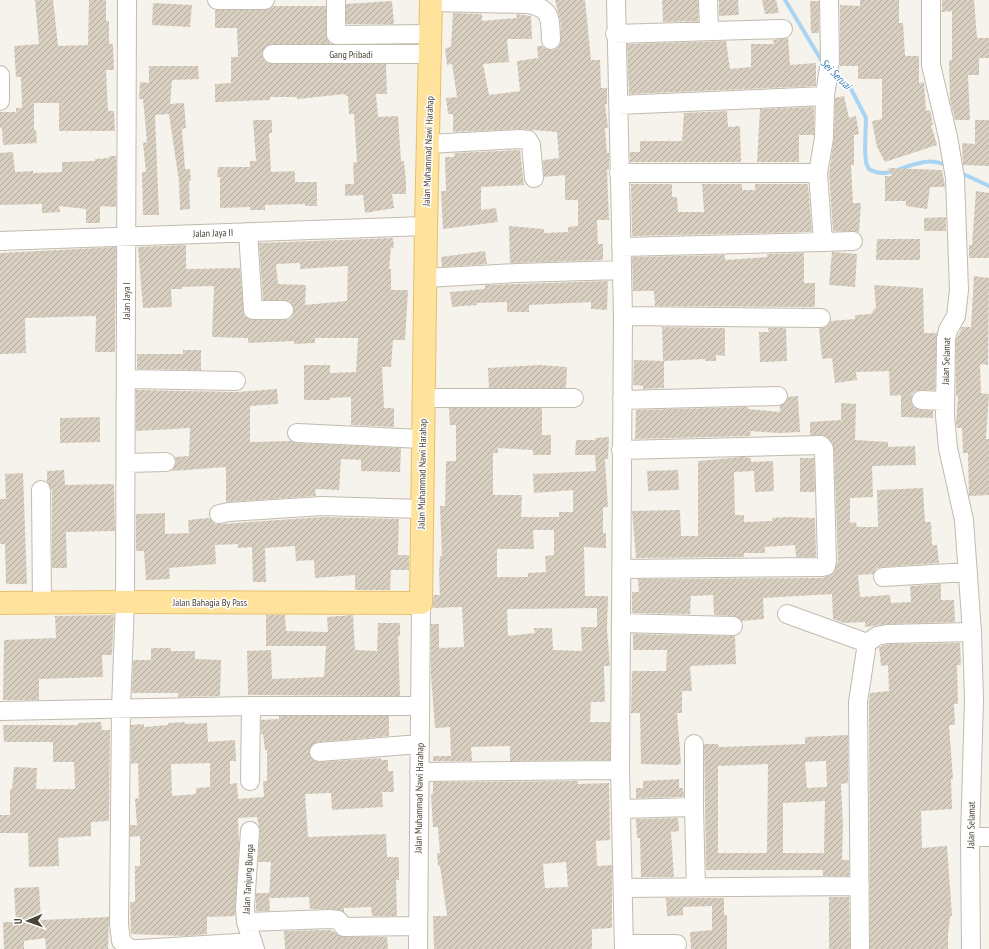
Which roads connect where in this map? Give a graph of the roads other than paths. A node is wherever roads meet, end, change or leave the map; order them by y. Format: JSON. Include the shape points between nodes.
{"nodes":[{"id":1,"x":127,"y":0,"type":"edge"},
{"id":2,"x":217,"y":0,"type":"edge"},
{"id":3,"x":265,"y":0,"type":"edge"},
{"id":4,"x":336,"y":0,"type":"edge"},
{"id":5,"x":616,"y":0,"type":"edge"},
{"id":6,"x":708,"y":0,"type":"edge"},
{"id":7,"x":829,"y":0,"type":"edge"},
{"id":8,"x":931,"y":0,"type":"edge"},
{"id":9,"x":431,"y":1,"type":"edge"},
{"id":10,"x":783,"y":29,"type":"dead end"},
{"id":11,"x":709,"y":30,"type":"junction"},
{"id":12,"x":615,"y":34,"type":"junction"},
{"id":13,"x":551,"y":40,"type":"dead end"},
{"id":14,"x":431,"y":44,"type":"junction"},
{"id":15,"x":272,"y":54,"type":"dead end"},
{"id":16,"x":0,"y":75,"type":"edge"},
{"id":17,"x":825,"y":96,"type":"junction"},
{"id":18,"x":0,"y":101,"type":"edge"},
{"id":19,"x":618,"y":105,"type":"junction"},
{"id":20,"x":428,"y":144,"type":"junction"},
{"id":21,"x":818,"y":173,"type":"junction"},
{"id":22,"x":619,"y":174,"type":"junction"},
{"id":23,"x":534,"y":178,"type":"dead end"},
{"id":24,"x":426,"y":226,"type":"junction"},
{"id":25,"x":248,"y":232,"type":"junction"},
{"id":26,"x":126,"y":237,"type":"junction"},
{"id":27,"x":0,"y":241,"type":"edge"},
{"id":28,"x":853,"y":241,"type":"dead end"},
{"id":29,"x":823,"y":242,"type":"junction"},
{"id":30,"x":621,"y":246,"type":"junction"},
{"id":31,"x":622,"y":270,"type":"junction"},
{"id":32,"x":425,"y":278,"type":"junction"},
{"id":33,"x":284,"y":310,"type":"dead end"},
{"id":34,"x":622,"y":316,"type":"junction"},
{"id":35,"x":821,"y":318,"type":"dead end"},
{"id":36,"x":126,"y":379,"type":"junction"},
{"id":37,"x":236,"y":382,"type":"dead end"},
{"id":38,"x":778,"y":396,"type":"dead end"},
{"id":39,"x":423,"y":398,"type":"junction"},
{"id":40,"x":574,"y":398,"type":"dead end"},
{"id":41,"x":622,"y":400,"type":"junction"},
{"id":42,"x":921,"y":400,"type":"dead end"},
{"id":43,"x":945,"y":401,"type":"junction"},
{"id":44,"x":297,"y":433,"type":"dead end"},
{"id":45,"x":422,"y":439,"type":"junction"},
{"id":46,"x":622,"y":450,"type":"junction"},
{"id":47,"x":166,"y":462,"type":"dead end"},
{"id":48,"x":126,"y":463,"type":"junction"},
{"id":49,"x":41,"y":490,"type":"dead end"},
{"id":50,"x":422,"y":509,"type":"junction"},
{"id":51,"x":219,"y":514,"type":"dead end"},
{"id":52,"x":621,"y":569,"type":"junction"},
{"id":53,"x":968,"y":572,"type":"junction"},
{"id":54,"x":883,"y":577,"type":"dead end"},
{"id":55,"x":125,"y":602,"type":"junction"},
{"id":56,"x":0,"y":603,"type":"edge"},
{"id":57,"x":42,"y":603,"type":"junction"},
{"id":58,"x":421,"y":604,"type":"junction"},
{"id":59,"x":787,"y":614,"type":"dead end"},
{"id":60,"x":621,"y":623,"type":"junction"},
{"id":61,"x":733,"y":626,"type":"dead end"},
{"id":62,"x":972,"y":632,"type":"junction"},
{"id":63,"x":867,"y":643,"type":"junction"},
{"id":64,"x":981,"y":700,"type":"edge"},
{"id":65,"x":251,"y":706,"type":"junction"},
{"id":66,"x":420,"y":706,"type":"junction"},
{"id":67,"x":121,"y":708,"type":"junction"},
{"id":68,"x":0,"y":711,"type":"edge"},
{"id":69,"x":420,"y":744,"type":"junction"},
{"id":70,"x":694,"y":744,"type":"dead end"},
{"id":71,"x":319,"y":752,"type":"dead end"},
{"id":72,"x":620,"y":770,"type":"junction"},
{"id":73,"x":419,"y":772,"type":"junction"},
{"id":74,"x":250,"y":781,"type":"dead end"},
{"id":75,"x":694,"y":808,"type":"junction"},
{"id":76,"x":621,"y":809,"type":"junction"},
{"id":77,"x":250,"y":831,"type":"dead end"},
{"id":78,"x":970,"y":837,"type":"junction"},
{"id":79,"x":989,"y":837,"type":"edge"},
{"id":80,"x":860,"y":886,"type":"junction"},
{"id":81,"x":696,"y":887,"type":"junction"},
{"id":82,"x":623,"y":888,"type":"junction"},
{"id":83,"x":246,"y":922,"type":"junction"},
{"id":84,"x":418,"y":926,"type":"junction"},
{"id":85,"x":677,"y":944,"type":"dead end"},
{"id":86,"x":254,"y":945,"type":"edge"},
{"id":87,"x":624,"y":947,"type":"edge"},
{"id":88,"x":138,"y":949,"type":"edge"},
{"id":89,"x":418,"y":949,"type":"edge"},
{"id":90,"x":860,"y":949,"type":"edge"},
{"id":91,"x":971,"y":949,"type":"edge"}],
"edges":[{"from":1,"to":26,"type":"street","name":"Jalan Jaya I"},
{"from":2,"to":3,"type":"street"},
{"from":4,"to":14,"type":"street","via":[[336,35]]},
{"from":5,"to":12,"type":"street"},
{"from":6,"to":11,"type":"street"},
{"from":7,"to":17,"type":"street","via":[[829,67]]},
{"from":8,"to":43,"type":"street","name":"Jalan Selamat","via":[[931,65],[954,171],[959,290],[956,316],[946,339]]},
{"from":9,"to":13,"type":"street","via":[[528,4],[540,7],[546,11],[550,20]]},
{"from":9,"to":14,"type":"main road","name":"Jalan Muhammad Nawi Harahap"},
{"from":10,"to":11,"type":"street"},
{"from":11,"to":12,"type":"street"},
{"from":12,"to":19,"type":"street"},
{"from":14,"to":15,"type":"street","name":"Gang Pribadi"},
{"from":14,"to":20,"type":"main road","name":"Jalan Muhammad Nawi Harahap"},
{"from":16,"to":18,"type":"street"},
{"from":17,"to":19,"type":"street"},
{"from":17,"to":21,"type":"street","via":[[824,138]]},
{"from":19,"to":22,"type":"street"},
{"from":20,"to":23,"type":"street","via":[[528,140],[531,145]]},
{"from":20,"to":24,"type":"main road","name":"Jalan Muhammad Nawi Harahap"},
{"from":21,"to":22,"type":"street"},
{"from":21,"to":29,"type":"street"},
{"from":22,"to":30,"type":"street"},
{"from":24,"to":25,"type":"street","name":"Jalan Jaya II"},
{"from":24,"to":32,"type":"main road","name":"Jalan Muhammad Nawi Harahap"},
{"from":25,"to":26,"type":"street","name":"Jalan Jaya II"},
{"from":25,"to":33,"type":"street","via":[[253,310]]},
{"from":26,"to":27,"type":"street","name":"Jalan Jaya II"},
{"from":26,"to":36,"type":"street","name":"Jalan Jaya I"},
{"from":28,"to":29,"type":"street"},
{"from":29,"to":30,"type":"street"},
{"from":30,"to":31,"type":"street"},
{"from":31,"to":32,"type":"street"},
{"from":31,"to":34,"type":"street"},
{"from":32,"to":39,"type":"main road","name":"Jalan Muhammad Nawi Harahap"},
{"from":34,"to":35,"type":"street"},
{"from":34,"to":41,"type":"street"},
{"from":36,"to":37,"type":"street"},
{"from":36,"to":48,"type":"street","name":"Jalan Jaya I"},
{"from":38,"to":41,"type":"street"},
{"from":39,"to":40,"type":"street"},
{"from":39,"to":45,"type":"main road","name":"Jalan Muhammad Nawi Harahap"},
{"from":41,"to":46,"type":"street"},
{"from":42,"to":43,"type":"street"},
{"from":43,"to":53,"type":"street","name":"Jalan Selamat","via":[[948,448],[964,520]]},
{"from":44,"to":45,"type":"street"},
{"from":45,"to":50,"type":"main road","name":"Jalan Muhammad Nawi Harahap"},
{"from":46,"to":52,"type":"street"},
{"from":46,"to":52,"type":"street","via":[[821,445],[824,449],[827,561],[826,566],[822,567]]},
{"from":47,"to":48,"type":"street"},
{"from":48,"to":55,"type":"street","name":"Jalan Jaya I"},
{"from":49,"to":57,"type":"street"},
{"from":50,"to":51,"type":"street","via":[[322,506]]},
{"from":50,"to":58,"type":"main road","name":"Jalan Muhammad Nawi Harahap"},
{"from":52,"to":60,"type":"street"},
{"from":53,"to":54,"type":"street"},
{"from":53,"to":62,"type":"street","name":"Jalan Selamat"},
{"from":55,"to":57,"type":"main road","name":"Jalan Bahagia By Pass"},
{"from":55,"to":58,"type":"main road","name":"Jalan Bahagia By Pass"},
{"from":55,"to":67,"type":"street","name":"Jalan Jaya I"},
{"from":56,"to":57,"type":"main road","name":"Jalan Bahagia By Pass"},
{"from":58,"to":66,"type":"street","name":"Jalan Muhammad Nawi Harahap"},
{"from":59,"to":63,"type":"street"},
{"from":60,"to":61,"type":"street"},
{"from":60,"to":72,"type":"street"},
{"from":62,"to":63,"type":"street","via":[[887,634],[877,636]]},
{"from":62,"to":64,"type":"street","name":"Jalan Selamat"},
{"from":63,"to":80,"type":"street","via":[[858,702]]},
{"from":64,"to":78,"type":"street","name":"Jalan Selamat"},
{"from":65,"to":66,"type":"street"},
{"from":65,"to":67,"type":"street"},
{"from":65,"to":74,"type":"street"},
{"from":66,"to":69,"type":"street","name":"Jalan Muhammad Nawi Harahap"},
{"from":67,"to":68,"type":"street"},
{"from":67,"to":88,"type":"street","name":"Jalan Jaya I","via":[[119,924],[121,941],[130,949]]},
{"from":69,"to":71,"type":"street"},
{"from":69,"to":73,"type":"street","name":"Jalan Muhammad Nawi Harahap"},
{"from":70,"to":75,"type":"street"},
{"from":72,"to":73,"type":"street"},
{"from":72,"to":76,"type":"street"},
{"from":73,"to":84,"type":"street","name":"Jalan Muhammad Nawi Harahap"},
{"from":75,"to":76,"type":"street"},
{"from":75,"to":81,"type":"street"},
{"from":76,"to":82,"type":"street"},
{"from":77,"to":83,"type":"street","name":"Jalan Tanjung Bunga"},
{"from":78,"to":79,"type":"street"},
{"from":78,"to":91,"type":"street","name":"Jalan Selamat"},
{"from":80,"to":81,"type":"street"},
{"from":80,"to":90,"type":"street"},
{"from":81,"to":82,"type":"street"},
{"from":82,"to":87,"type":"street"},
{"from":83,"to":84,"type":"street","via":[[330,919],[338,920],[344,927]]},
{"from":83,"to":86,"type":"street","name":"Jalan Tanjung Bunga"},
{"from":84,"to":89,"type":"street","name":"Jalan Muhammad Nawi Harahap"},
{"from":85,"to":87,"type":"street"},
{"from":86,"to":88,"type":"street"}]}
